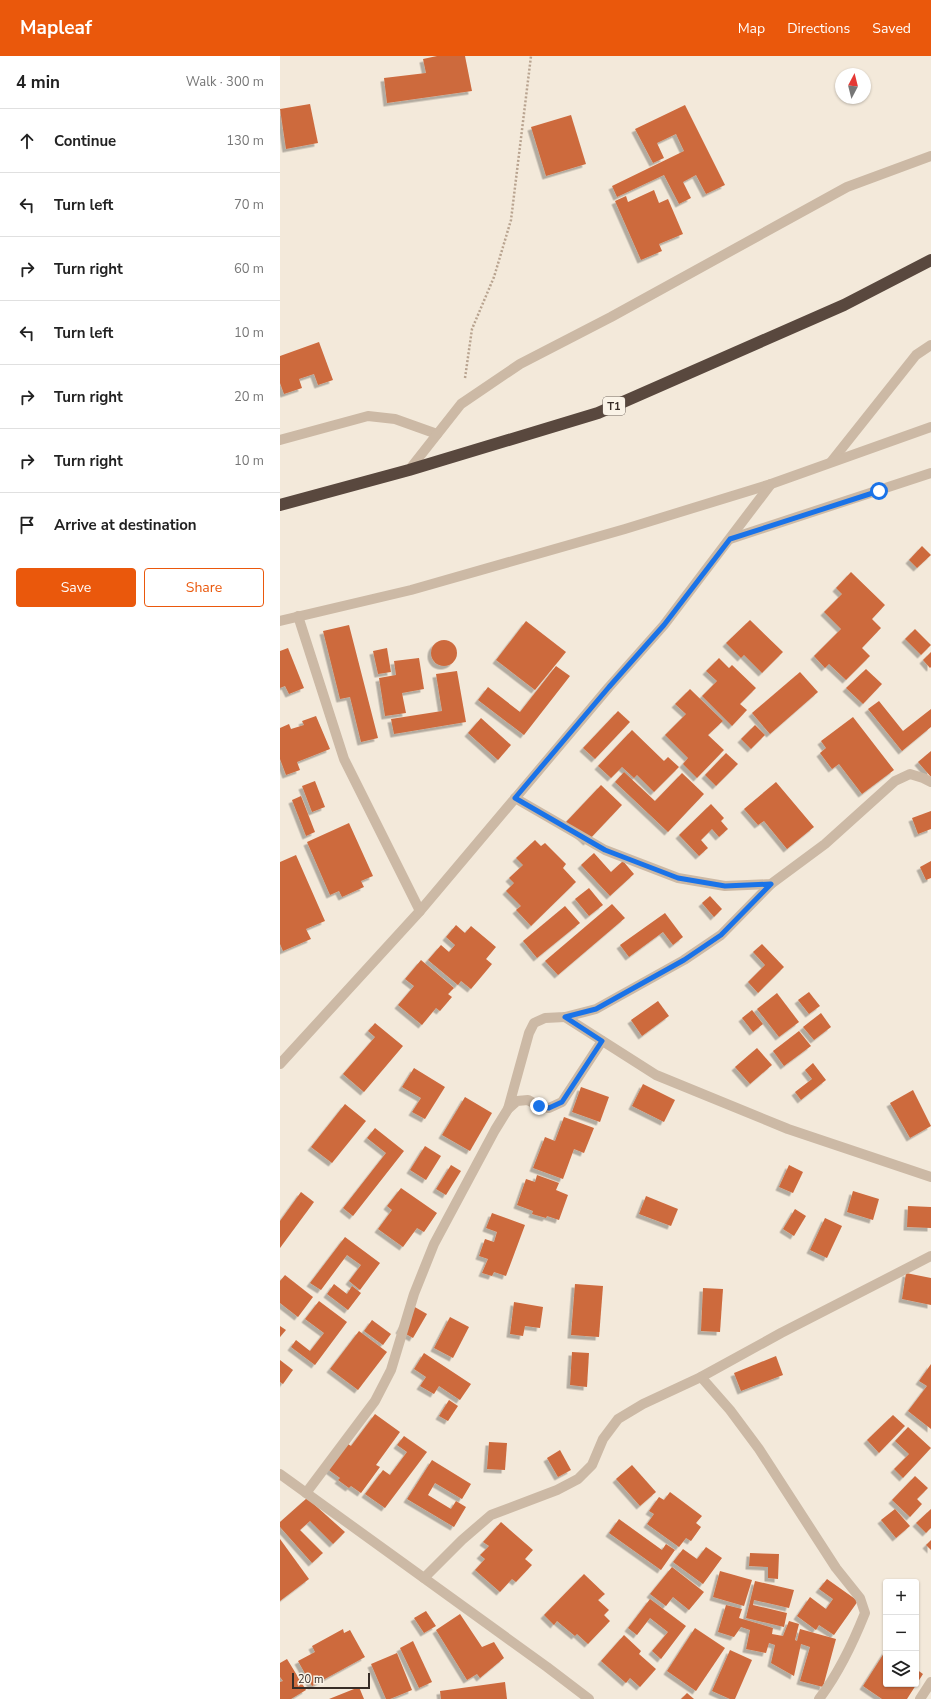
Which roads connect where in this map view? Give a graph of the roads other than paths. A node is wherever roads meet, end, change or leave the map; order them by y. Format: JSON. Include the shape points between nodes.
{"nodes":[{"id":1,"x":931,"y":156,"type":"edge"},
{"id":2,"x":931,"y":260,"type":"edge"},
{"id":3,"x":931,"y":345,"type":"edge"},
{"id":4,"x":931,"y":427,"type":"edge"},
{"id":5,"x":437,"y":434,"type":"junction"},
{"id":6,"x":280,"y":440,"type":"edge"},
{"id":7,"x":831,"y":462,"type":"junction"},
{"id":8,"x":409,"y":470,"type":"junction"},
{"id":9,"x":931,"y":472,"type":"edge"},
{"id":10,"x":771,"y":484,"type":"junction"},
{"id":11,"x":280,"y":505,"type":"edge"},
{"id":12,"x":730,"y":539,"type":"junction"},
{"id":13,"x":298,"y":616,"type":"junction"},
{"id":14,"x":280,"y":621,"type":"edge"},
{"id":15,"x":931,"y":782,"type":"edge"},
{"id":16,"x":515,"y":798,"type":"junction"},
{"id":17,"x":771,"y":884,"type":"junction"},
{"id":18,"x":420,"y":911,"type":"junction"},
{"id":19,"x":565,"y":1017,"type":"junction"},
{"id":20,"x":602,"y":1041,"type":"junction"},
{"id":21,"x":280,"y":1064,"type":"edge"},
{"id":22,"x":508,"y":1109,"type":"junction"},
{"id":23,"x":931,"y":1177,"type":"edge"},
{"id":24,"x":931,"y":1256,"type":"edge"},
{"id":25,"x":701,"y":1377,"type":"junction"},
{"id":26,"x":280,"y":1474,"type":"edge"},
{"id":27,"x":306,"y":1493,"type":"junction"},
{"id":28,"x":424,"y":1578,"type":"junction"},
{"id":29,"x":931,"y":1682,"type":"edge"},
{"id":30,"x":589,"y":1699,"type":"edge"},
{"id":31,"x":819,"y":1699,"type":"edge"},
{"id":32,"x":920,"y":1699,"type":"edge"}],
"edges":[{"from":1,"to":5,"type":"street","via":[[847,187],[520,364],[461,404]]},
{"from":2,"to":8,"type":"highway","number":"T1","via":[[844,305],[598,413]]},
{"from":3,"to":7,"type":"street","via":[[916,355]]},
{"from":4,"to":7,"type":"street"},
{"from":5,"to":6,"type":"street","via":[[395,419],[368,416]]},
{"from":5,"to":8,"type":"street"},
{"from":7,"to":10,"type":"street"},
{"from":8,"to":11,"type":"highway","number":"T1"},
{"from":9,"to":12,"type":"street"},
{"from":10,"to":12,"type":"street"},
{"from":10,"to":13,"type":"street","via":[[411,590]]},
{"from":12,"to":16,"type":"street","via":[[664,625]]},
{"from":13,"to":14,"type":"street"},
{"from":13,"to":18,"type":"street","via":[[344,759]]},
{"from":15,"to":17,"type":"street","via":[[910,774],[895,781],[825,844]]},
{"from":16,"to":17,"type":"street","via":[[605,850],[678,878],[725,886]]},
{"from":16,"to":18,"type":"street"},
{"from":17,"to":19,"type":"street","via":[[721,935],[684,960],[596,1009]]},
{"from":18,"to":21,"type":"street"},
{"from":19,"to":20,"type":"street"},
{"from":19,"to":22,"type":"street","via":[[545,1018],[534,1024],[529,1033]]},
{"from":20,"to":22,"type":"street","via":[[562,1102],[549,1108],[528,1100],[517,1101]]},
{"from":20,"to":23,"type":"street","via":[[663,1078],[788,1129]]},
{"from":22,"to":27,"type":"street","via":[[434,1244],[414,1294],[391,1370],[375,1401]]},
{"from":24,"to":25,"type":"street","via":[[781,1332]]},
{"from":25,"to":28,"type":"street","via":[[643,1404],[618,1419],[603,1439],[592,1465],[578,1479],[557,1490],[491,1515]]},
{"from":25,"to":31,"type":"street","via":[[759,1449],[836,1568],[860,1598],[865,1613],[860,1626],[829,1686]]},
{"from":26,"to":27,"type":"street"},
{"from":27,"to":28,"type":"street"},
{"from":28,"to":30,"type":"street"},
{"from":29,"to":32,"type":"street"}]}
